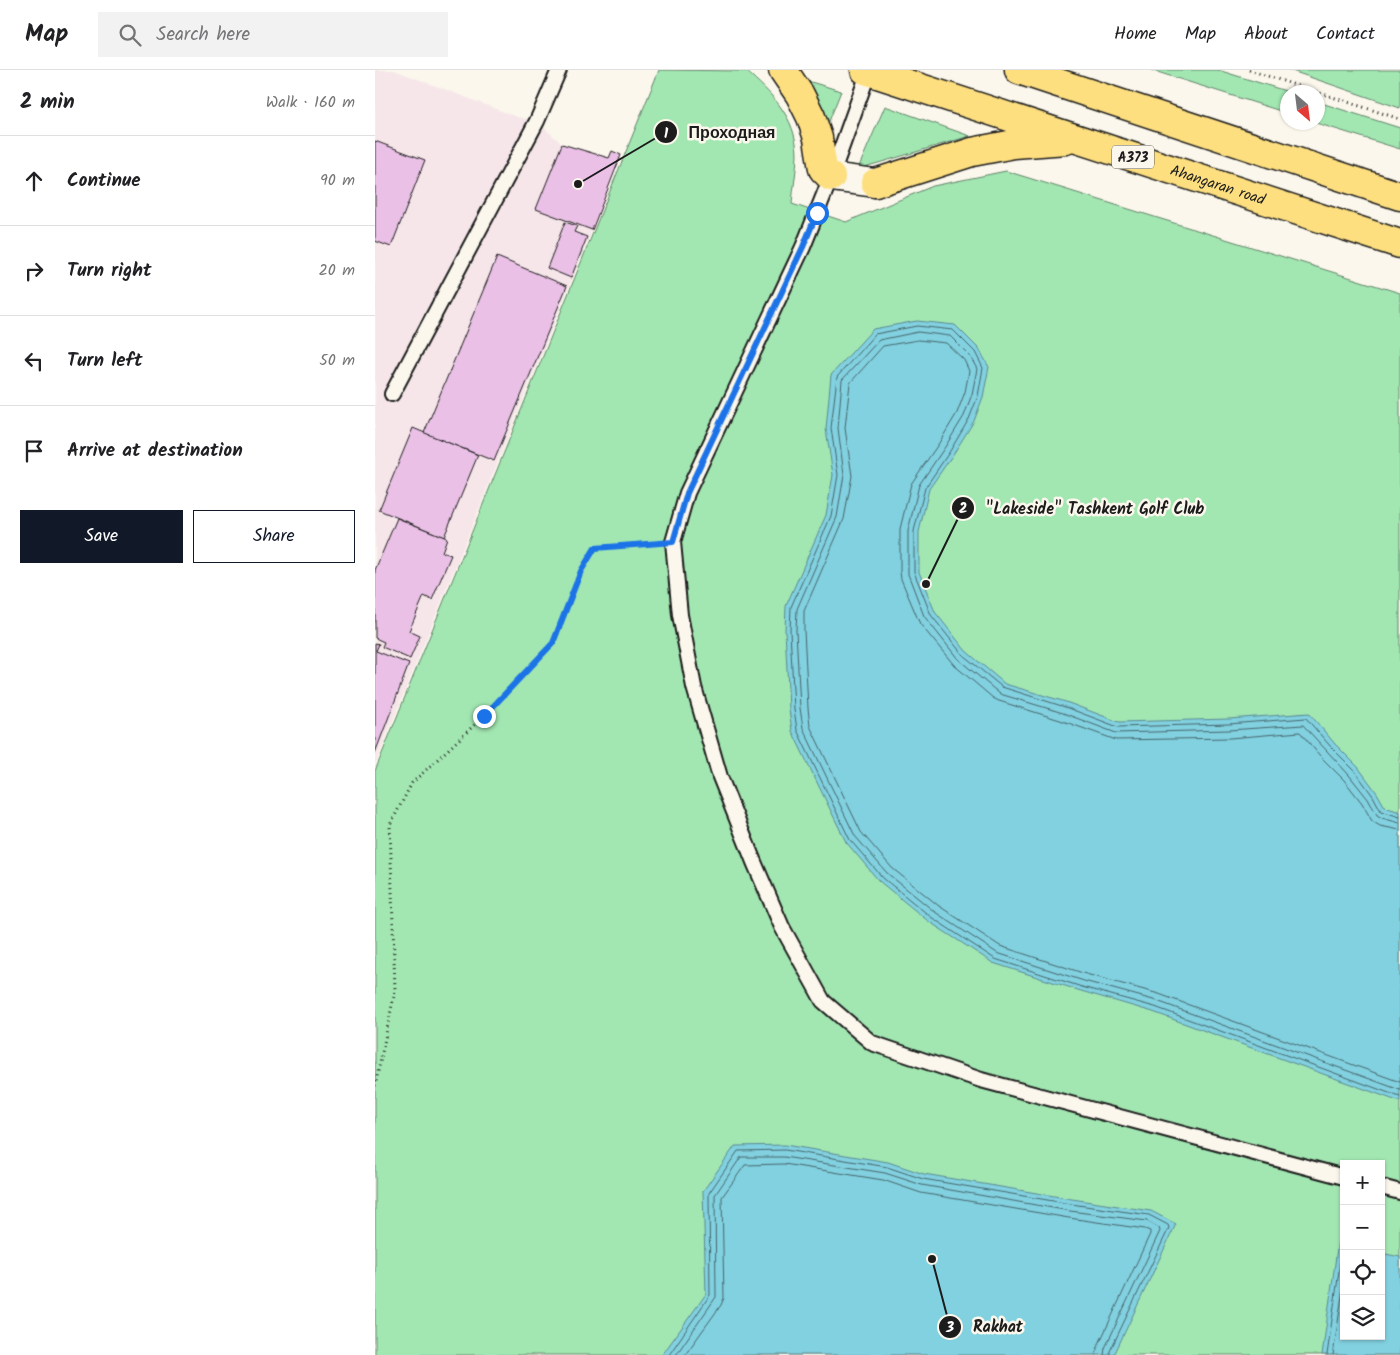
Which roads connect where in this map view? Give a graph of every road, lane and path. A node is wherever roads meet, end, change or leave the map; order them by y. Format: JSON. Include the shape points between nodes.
{"nodes":[{"id":1,"x":559,"y":70,"type":"edge"},
{"id":2,"x":783,"y":70,"type":"edge"},
{"id":3,"x":1019,"y":70,"type":"edge"},
{"id":4,"x":1249,"y":70,"type":"edge"},
{"id":5,"x":867,"y":71,"type":"edge"},
{"id":6,"x":1400,"y":119,"type":"edge"},
{"id":7,"x":1077,"y":139,"type":"junction"},
{"id":8,"x":831,"y":177,"type":"junction"},
{"id":9,"x":875,"y":183,"type":"joint"},
{"id":10,"x":1400,"y":196,"type":"edge"},
{"id":11,"x":1400,"y":244,"type":"edge"},
{"id":12,"x":392,"y":394,"type":"dead end"},
{"id":13,"x":673,"y":542,"type":"junction"},
{"id":14,"x":375,"y":1086,"type":"edge"},
{"id":15,"x":1340,"y":1176,"type":"edge"},
{"id":16,"x":1385,"y":1188,"type":"edge"},
{"id":17,"x":1400,"y":1192,"type":"edge"}],
"edges":[{"from":1,"to":12,"type":"lane","via":[[537,121]]},
{"from":2,"to":8,"type":"highway","via":[[811,117],[823,169]]},
{"from":3,"to":10,"type":"highway"},
{"from":4,"to":6,"type":"path"},
{"from":5,"to":7,"type":"highway","name":"Ahangaran road","number":"A373"},
{"from":5,"to":8,"type":"lane"},
{"from":7,"to":9,"type":"highway","via":[[1014,144],[971,152]]},
{"from":7,"to":11,"type":"highway","name":"Ahangaran road","number":"A373"},
{"from":8,"to":9,"type":"street"},
{"from":8,"to":13,"type":"lane","via":[[803,247],[687,493]]},
{"from":13,"to":14,"type":"path","via":[[595,548],[581,571],[553,643],[484,716],[412,783],[390,825],[395,991]]},
{"from":13,"to":15,"type":"lane","via":[[680,615],[694,687],[720,777],[783,928],[823,1001],[872,1043],[981,1080]]},
{"from":16,"to":17,"type":"lane"}]}
